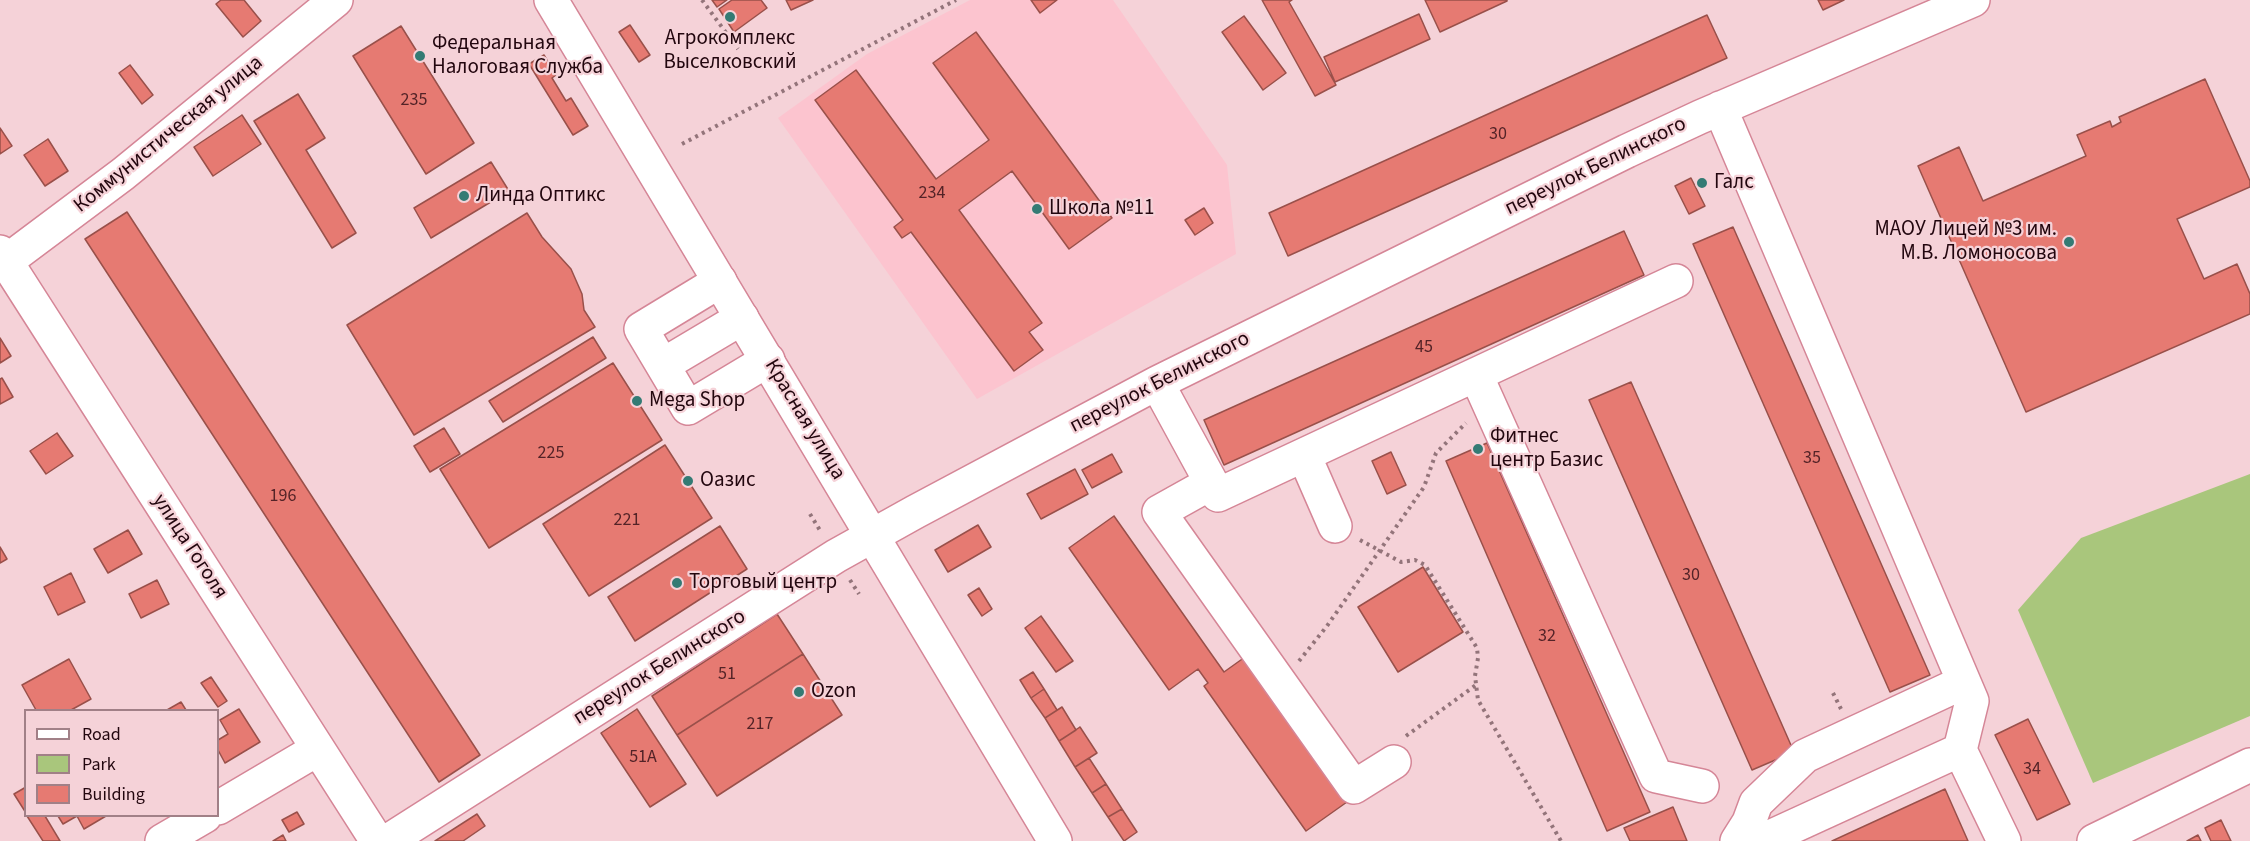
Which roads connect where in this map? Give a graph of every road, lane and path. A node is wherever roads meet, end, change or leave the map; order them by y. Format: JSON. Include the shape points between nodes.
{"nodes":[{"id":1,"x":336,"y":0,"type":"edge"},
{"id":2,"x":551,"y":0,"type":"edge"},
{"id":3,"x":702,"y":0,"type":"edge"},
{"id":4,"x":956,"y":0,"type":"edge"},
{"id":5,"x":1973,"y":0,"type":"edge"},
{"id":6,"x":738,"y":49,"type":"dead end"},
{"id":7,"x":1720,"y":108,"type":"junction"},
{"id":8,"x":682,"y":144,"type":"dead end"},
{"id":9,"x":2,"y":260,"type":"edge"},
{"id":10,"x":720,"y":281,"type":"junction"},
{"id":11,"x":1676,"y":281,"type":"dead end"},
{"id":12,"x":742,"y":318,"type":"junction"},
{"id":13,"x":768,"y":360,"type":"junction"},
{"id":14,"x":663,"y":365,"type":"junction"},
{"id":15,"x":1157,"y":383,"type":"junction"},
{"id":16,"x":1481,"y":387,"type":"junction"},
{"id":17,"x":1304,"y":455,"type":"junction"},
{"id":18,"x":1211,"y":483,"type":"junction"},
{"id":19,"x":1335,"y":526,"type":"joint"},
{"id":20,"x":873,"y":534,"type":"junction"},
{"id":21,"x":1380,"y":552,"type":"junction"},
{"id":22,"x":1964,"y":682,"type":"junction"},
{"id":23,"x":1280,"y":683,"type":"junction"},
{"id":24,"x":1476,"y":686,"type":"junction"},
{"id":25,"x":318,"y":749,"type":"junction"},
{"id":26,"x":1960,"y":750,"type":"junction"},
{"id":27,"x":1394,"y":762,"type":"joint"},
{"id":28,"x":2250,"y":765,"type":"edge"},
{"id":29,"x":1702,"y":786,"type":"dead end"},
{"id":30,"x":219,"y":807,"type":"edge"},
{"id":31,"x":203,"y":817,"type":"edge"},
{"id":32,"x":162,"y":841,"type":"edge"},
{"id":33,"x":376,"y":841,"type":"edge"},
{"id":34,"x":388,"y":841,"type":"edge"},
{"id":35,"x":1055,"y":841,"type":"edge"},
{"id":36,"x":1561,"y":841,"type":"edge"},
{"id":37,"x":1737,"y":841,"type":"edge"},
{"id":38,"x":1766,"y":841,"type":"edge"},
{"id":39,"x":2004,"y":841,"type":"edge"},
{"id":40,"x":2094,"y":841,"type":"edge"}],
"edges":[{"from":1,"to":9,"type":"street","name":"Коммунистическая улица","via":[[123,174]]},
{"from":2,"to":10,"type":"street","name":"Красная улица"},
{"from":3,"to":6,"type":"path"},
{"from":4,"to":8,"type":"path"},
{"from":5,"to":7,"type":"street","name":"переулок Белинского"},
{"from":7,"to":15,"type":"street","name":"переулок Белинского"},
{"from":7,"to":22,"type":"street"},
{"from":9,"to":25,"type":"street","name":"улица Гоголя"},
{"from":10,"to":12,"type":"street","name":"Красная улица"},
{"from":10,"to":14,"type":"street","via":[[641,329]]},
{"from":11,"to":16,"type":"street"},
{"from":12,"to":13,"type":"street","name":"Красная улица"},
{"from":12,"to":14,"type":"street"},
{"from":13,"to":14,"type":"street","via":[[688,408]]},
{"from":13,"to":20,"type":"street","name":"Красная улица"},
{"from":15,"to":18,"type":"street"},
{"from":15,"to":20,"type":"street","name":"переулок Белинского"},
{"from":16,"to":17,"type":"street"},
{"from":16,"to":21,"type":"path","via":[[1436,453],[1424,487]]},
{"from":16,"to":29,"type":"street","via":[[1656,777]]},
{"from":17,"to":18,"type":"street","via":[[1218,495]]},
{"from":17,"to":19,"type":"street"},
{"from":18,"to":23,"type":"street","via":[[1158,512]]},
{"from":19,"to":21,"type":"path"},
{"from":20,"to":34,"type":"street","name":"переулок Белинского"},
{"from":20,"to":35,"type":"street","name":"Красная улица"},
{"from":21,"to":23,"type":"path"},
{"from":21,"to":24,"type":"path","via":[[1401,562],[1415,560],[1425,564],[1477,648]]},
{"from":22,"to":26,"type":"street","via":[[1972,701]]},
{"from":22,"to":37,"type":"street","via":[[1805,756],[1756,803]]},
{"from":23,"to":27,"type":"street","via":[[1354,787]]},
{"from":24,"to":27,"type":"path","via":[[1402,740]]},
{"from":24,"to":36,"type":"path","via":[[1478,700]]},
{"from":25,"to":30,"type":"street"},
{"from":25,"to":33,"type":"street","name":"улица Гоголя"},
{"from":26,"to":38,"type":"street"},
{"from":26,"to":39,"type":"street"},
{"from":28,"to":40,"type":"street"},
{"from":31,"to":32,"type":"street"}]}
